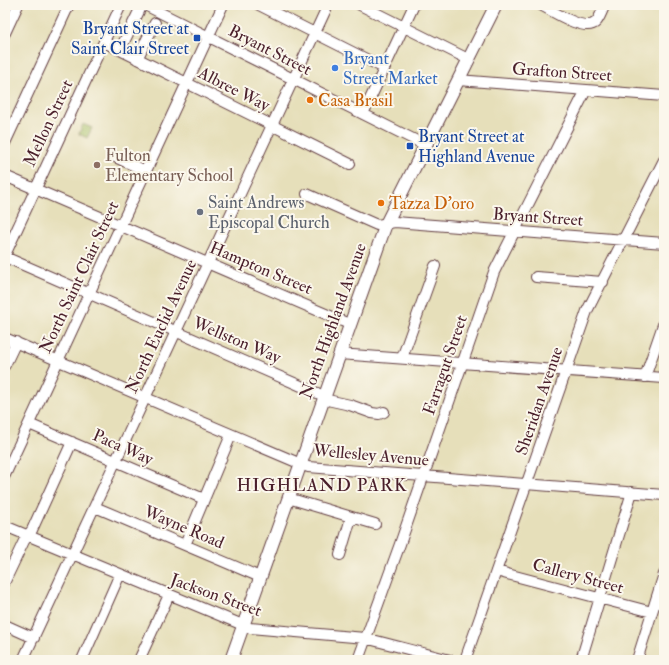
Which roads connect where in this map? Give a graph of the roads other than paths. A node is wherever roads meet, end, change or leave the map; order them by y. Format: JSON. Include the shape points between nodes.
{"nodes":[{"id":1,"x":18,"y":5,"type":"edge"},
{"id":2,"x":69,"y":5,"type":"edge"},
{"id":3,"x":121,"y":5,"type":"edge"},
{"id":4,"x":144,"y":5,"type":"edge"},
{"id":5,"x":223,"y":5,"type":"edge"},
{"id":6,"x":259,"y":5,"type":"edge"},
{"id":7,"x":328,"y":5,"type":"edge"},
{"id":8,"x":360,"y":5,"type":"edge"},
{"id":9,"x":414,"y":5,"type":"edge"},
{"id":10,"x":496,"y":5,"type":"edge"},
{"id":11,"x":540,"y":5,"type":"edge"},
{"id":12,"x":605,"y":5,"type":"edge"},
{"id":13,"x":155,"y":23,"type":"dead end"},
{"id":14,"x":404,"y":27,"type":"junction"},
{"id":15,"x":5,"y":33,"type":"edge"},
{"id":16,"x":315,"y":33,"type":"junction"},
{"id":17,"x":208,"y":37,"type":"junction"},
{"id":18,"x":104,"y":42,"type":"junction"},
{"id":19,"x":120,"y":50,"type":"junction"},
{"id":20,"x":137,"y":59,"type":"junction"},
{"id":21,"x":468,"y":59,"type":"junction"},
{"id":22,"x":384,"y":68,"type":"junction"},
{"id":23,"x":293,"y":80,"type":"junction"},
{"id":24,"x":458,"y":80,"type":"junction"},
{"id":25,"x":187,"y":83,"type":"junction"},
{"id":26,"x":586,"y":90,"type":"junction"},
{"id":27,"x":664,"y":96,"type":"edge"},
{"id":28,"x":363,"y":114,"type":"junction"},
{"id":29,"x":272,"y":127,"type":"junction"},
{"id":30,"x":5,"y":143,"type":"edge"},
{"id":31,"x":425,"y":145,"type":"junction"},
{"id":32,"x":115,"y":157,"type":"dead end"},
{"id":33,"x":664,"y":160,"type":"edge"},
{"id":34,"x":350,"y":164,"type":"dead end"},
{"id":35,"x":146,"y":171,"type":"junction"},
{"id":36,"x":5,"y":176,"type":"edge"},
{"id":37,"x":35,"y":189,"type":"junction"},
{"id":38,"x":306,"y":194,"type":"dead end"},
{"id":39,"x":386,"y":224,"type":"junction"},
{"id":40,"x":120,"y":226,"type":"junction"},
{"id":41,"x":514,"y":232,"type":"junction"},
{"id":42,"x":624,"y":240,"type":"junction"},
{"id":43,"x":664,"y":243,"type":"edge"},
{"id":44,"x":5,"y":256,"type":"edge"},
{"id":45,"x":208,"y":263,"type":"junction"},
{"id":46,"x":435,"y":266,"type":"dead end"},
{"id":47,"x":536,"y":277,"type":"dead end"},
{"id":48,"x":602,"y":282,"type":"junction"},
{"id":49,"x":90,"y":293,"type":"junction"},
{"id":50,"x":664,"y":322,"type":"edge"},
{"id":51,"x":349,"y":324,"type":"junction"},
{"id":52,"x":176,"y":332,"type":"junction"},
{"id":53,"x":5,"y":338,"type":"edge"},
{"id":54,"x":16,"y":342,"type":"junction"},
{"id":55,"x":339,"y":354,"type":"junction"},
{"id":56,"x":402,"y":358,"type":"junction"},
{"id":57,"x":58,"y":360,"type":"junction"},
{"id":58,"x":462,"y":363,"type":"junction"},
{"id":59,"x":5,"y":365,"type":"edge"},
{"id":60,"x":567,"y":371,"type":"junction"},
{"id":61,"x":645,"y":377,"type":"junction"},
{"id":62,"x":664,"y":378,"type":"edge"},
{"id":63,"x":145,"y":398,"type":"junction"},
{"id":64,"x":324,"y":398,"type":"junction"},
{"id":65,"x":384,"y":412,"type":"dead end"},
{"id":66,"x":29,"y":424,"type":"junction"},
{"id":67,"x":232,"y":435,"type":"junction"},
{"id":68,"x":72,"y":442,"type":"junction"},
{"id":69,"x":116,"y":461,"type":"junction"},
{"id":70,"x":300,"y":464,"type":"junction"},
{"id":71,"x":5,"y":475,"type":"edge"},
{"id":72,"x":423,"y":476,"type":"junction"},
{"id":73,"x":527,"y":484,"type":"junction"},
{"id":74,"x":632,"y":492,"type":"junction"},
{"id":75,"x":664,"y":495,"type":"edge"},
{"id":76,"x":288,"y":498,"type":"junction"},
{"id":77,"x":204,"y":500,"type":"junction"},
{"id":78,"x":95,"y":507,"type":"junction"},
{"id":79,"x":352,"y":518,"type":"junction"},
{"id":80,"x":375,"y":524,"type":"dead end"},
{"id":81,"x":5,"y":526,"type":"edge"},
{"id":82,"x":28,"y":536,"type":"junction"},
{"id":83,"x":185,"y":545,"type":"junction"},
{"id":84,"x":340,"y":554,"type":"dead end"},
{"id":85,"x":72,"y":555,"type":"junction"},
{"id":86,"x":496,"y":571,"type":"junction"},
{"id":87,"x":120,"y":574,"type":"junction"},
{"id":88,"x":664,"y":574,"type":"edge"},
{"id":89,"x":260,"y":577,"type":"junction"},
{"id":90,"x":5,"y":581,"type":"edge"},
{"id":91,"x":168,"y":595,"type":"junction"},
{"id":92,"x":599,"y":599,"type":"junction"},
{"id":93,"x":652,"y":612,"type":"junction"},
{"id":94,"x":5,"y":625,"type":"edge"},
{"id":95,"x":243,"y":625,"type":"junction"},
{"id":96,"x":34,"y":638,"type":"junction"},
{"id":97,"x":365,"y":638,"type":"junction"},
{"id":98,"x":24,"y":660,"type":"edge"},
{"id":99,"x":82,"y":660,"type":"edge"},
{"id":100,"x":139,"y":660,"type":"edge"},
{"id":101,"x":231,"y":660,"type":"edge"},
{"id":102,"x":358,"y":660,"type":"edge"},
{"id":103,"x":450,"y":660,"type":"edge"},
{"id":104,"x":465,"y":660,"type":"edge"},
{"id":105,"x":581,"y":660,"type":"edge"},
{"id":106,"x":638,"y":660,"type":"edge"}],
"edges":[{"from":1,"to":15,"type":"street"},
{"from":2,"to":30,"type":"street"},
{"from":3,"to":18,"type":"street","name":"Mellon Street"},
{"from":4,"to":17,"type":"street","name":"Bryant Street"},
{"from":4,"to":19,"type":"street"},
{"from":5,"to":17,"type":"street","name":"North Saint Clair Street"},
{"from":6,"to":16,"type":"street"},
{"from":7,"to":16,"type":"street","name":"North Euclid Avenue"},
{"from":8,"to":14,"type":"street"},
{"from":9,"to":14,"type":"street"},
{"from":10,"to":21,"type":"main road","name":"North Highland Avenue"},
{"from":11,"to":12,"type":"street","via":[[582,26],[590,26],[596,22]]},
{"from":13,"to":20,"type":"street"},
{"from":14,"to":21,"type":"street"},
{"from":14,"to":22,"type":"street"},
{"from":16,"to":22,"type":"street"},
{"from":16,"to":23,"type":"street","name":"North Euclid Avenue"},
{"from":17,"to":23,"type":"street","name":"Bryant Street"},
{"from":17,"to":25,"type":"street","name":"North Saint Clair Street"},
{"from":18,"to":19,"type":"street","name":"Albree Way"},
{"from":18,"to":37,"type":"street","name":"Mellon Street"},
{"from":19,"to":20,"type":"street","name":"Albree Way"},
{"from":20,"to":25,"type":"street","name":"Albree Way"},
{"from":21,"to":24,"type":"main road","name":"North Highland Avenue"},
{"from":22,"to":28,"type":"street"},
{"from":23,"to":28,"type":"street","name":"Bryant Street"},
{"from":23,"to":29,"type":"street","name":"North Euclid Avenue"},
{"from":24,"to":26,"type":"street","name":"Grafton Street"},
{"from":24,"to":31,"type":"main road","name":"North Highland Avenue"},
{"from":25,"to":29,"type":"street","name":"Albree Way"},
{"from":25,"to":35,"type":"street","name":"North Saint Clair Street"},
{"from":26,"to":27,"type":"street","name":"Grafton Street"},
{"from":26,"to":41,"type":"street","name":"Farragut Street"},
{"from":28,"to":31,"type":"street","name":"Bryant Street"},
{"from":29,"to":34,"type":"street","name":"Albree Way"},
{"from":29,"to":45,"type":"street","name":"North Euclid Avenue"},
{"from":31,"to":39,"type":"main road","name":"North Highland Avenue"},
{"from":32,"to":35,"type":"street"},
{"from":33,"to":42,"type":"street","name":"Sheridan Avenue"},
{"from":35,"to":40,"type":"street","name":"North Saint Clair Street"},
{"from":36,"to":37,"type":"street","name":"Hampton Street"},
{"from":37,"to":40,"type":"street","name":"Hampton Street"},
{"from":37,"to":44,"type":"street","name":"Mellon Street"},
{"from":38,"to":39,"type":"street","name":"Bryant Street","via":[[376,225]]},
{"from":39,"to":41,"type":"street","name":"Bryant Street","via":[[395,222]]},
{"from":39,"to":51,"type":"main road","name":"North Highland Avenue"},
{"from":40,"to":45,"type":"street","name":"Hampton Street"},
{"from":40,"to":49,"type":"street","name":"North Saint Clair Street"},
{"from":41,"to":42,"type":"street","name":"Bryant Street"},
{"from":41,"to":58,"type":"street","name":"Farragut Street","via":[[494,272]]},
{"from":42,"to":43,"type":"street","name":"Bryant Street"},
{"from":42,"to":48,"type":"street","name":"Sheridan Avenue"},
{"from":44,"to":49,"type":"street","name":"Wellston Way"},
{"from":45,"to":51,"type":"street","name":"Hampton Street"},
{"from":45,"to":52,"type":"street","name":"North Euclid Avenue"},
{"from":46,"to":56,"type":"street"},
{"from":47,"to":48,"type":"street"},
{"from":48,"to":60,"type":"street","name":"Sheridan Avenue","via":[[588,311]]},
{"from":49,"to":52,"type":"street","name":"Wellston Way"},
{"from":49,"to":57,"type":"street","name":"North Saint Clair Street"},
{"from":50,"to":61,"type":"street"},
{"from":51,"to":55,"type":"main road","name":"North Highland Avenue"},
{"from":52,"to":63,"type":"street","name":"North Euclid Avenue"},
{"from":52,"to":64,"type":"street","name":"Wellston Way"},
{"from":53,"to":54,"type":"street","name":"Wellesley Avenue"},
{"from":54,"to":57,"type":"street","name":"Wellesley Avenue"},
{"from":54,"to":59,"type":"street"},
{"from":55,"to":56,"type":"street"},
{"from":55,"to":64,"type":"main road","name":"North Highland Avenue"},
{"from":56,"to":58,"type":"street"},
{"from":57,"to":63,"type":"street","name":"Wellesley Avenue"},
{"from":57,"to":66,"type":"street","name":"North Saint Clair Street"},
{"from":58,"to":60,"type":"street"},
{"from":58,"to":72,"type":"street","name":"Farragut Street"},
{"from":60,"to":61,"type":"street"},
{"from":60,"to":73,"type":"street","name":"Sheridan Avenue"},
{"from":61,"to":62,"type":"street"},
{"from":63,"to":67,"type":"street","name":"Wellesley Avenue"},
{"from":63,"to":69,"type":"street","name":"North Euclid Avenue"},
{"from":64,"to":65,"type":"street","name":"Wellston Way","via":[[372,414]]},
{"from":64,"to":70,"type":"main road","name":"North Highland Avenue"},
{"from":66,"to":68,"type":"street","name":"Paca Way"},
{"from":66,"to":71,"type":"street","name":"North Saint Clair Street"},
{"from":67,"to":70,"type":"street","name":"Wellesley Avenue"},
{"from":67,"to":77,"type":"street"},
{"from":68,"to":69,"type":"street","name":"Paca Way"},
{"from":68,"to":82,"type":"street"},
{"from":69,"to":77,"type":"street","name":"Paca Way"},
{"from":69,"to":78,"type":"street","name":"North Euclid Avenue"},
{"from":70,"to":72,"type":"street","name":"Wellesley Avenue","via":[[308,467]]},
{"from":70,"to":76,"type":"main road","name":"North Highland Avenue"},
{"from":72,"to":73,"type":"street","name":"Wellesley Avenue"},
{"from":72,"to":97,"type":"street","name":"Farragut Street"},
{"from":73,"to":74,"type":"street","name":"Wellesley Avenue"},
{"from":73,"to":86,"type":"street","name":"Sheridan Avenue"},
{"from":74,"to":75,"type":"street","name":"Wellesley Avenue"},
{"from":74,"to":92,"type":"street"},
{"from":76,"to":79,"type":"street"},
{"from":76,"to":89,"type":"main road","name":"North Highland Avenue"},
{"from":77,"to":83,"type":"street"},
{"from":78,"to":83,"type":"street","name":"Wayne Road"},
{"from":78,"to":85,"type":"street","name":"North Euclid Avenue"},
{"from":79,"to":80,"type":"street"},
{"from":79,"to":84,"type":"street"},
{"from":81,"to":82,"type":"street","name":"Jackson Street"},
{"from":82,"to":85,"type":"street","name":"Jackson Street"},
{"from":82,"to":90,"type":"street"},
{"from":83,"to":89,"type":"street","name":"Wayne Road"},
{"from":85,"to":87,"type":"street","name":"Jackson Street"},
{"from":85,"to":96,"type":"street","name":"North Euclid Avenue"},
{"from":86,"to":92,"type":"street","name":"Callery Street"},
{"from":86,"to":104,"type":"street","name":"Sheridan Avenue"},
{"from":87,"to":91,"type":"street","name":"Jackson Street"},
{"from":87,"to":99,"type":"street"},
{"from":88,"to":93,"type":"street"},
{"from":89,"to":95,"type":"main road","name":"North Highland Avenue"},
{"from":91,"to":95,"type":"street","name":"Jackson Street"},
{"from":91,"to":100,"type":"street"},
{"from":92,"to":93,"type":"street","name":"Callery Street"},
{"from":92,"to":105,"type":"street"},
{"from":93,"to":106,"type":"street"},
{"from":94,"to":96,"type":"street"},
{"from":95,"to":97,"type":"street","name":"Jackson Street","via":[[250,628]]},
{"from":95,"to":101,"type":"main road","name":"North Highland Avenue"},
{"from":96,"to":98,"type":"street","name":"North Euclid Avenue"},
{"from":97,"to":102,"type":"street","name":"Farragut Street"},
{"from":97,"to":103,"type":"street","name":"Jackson Street"}]}
